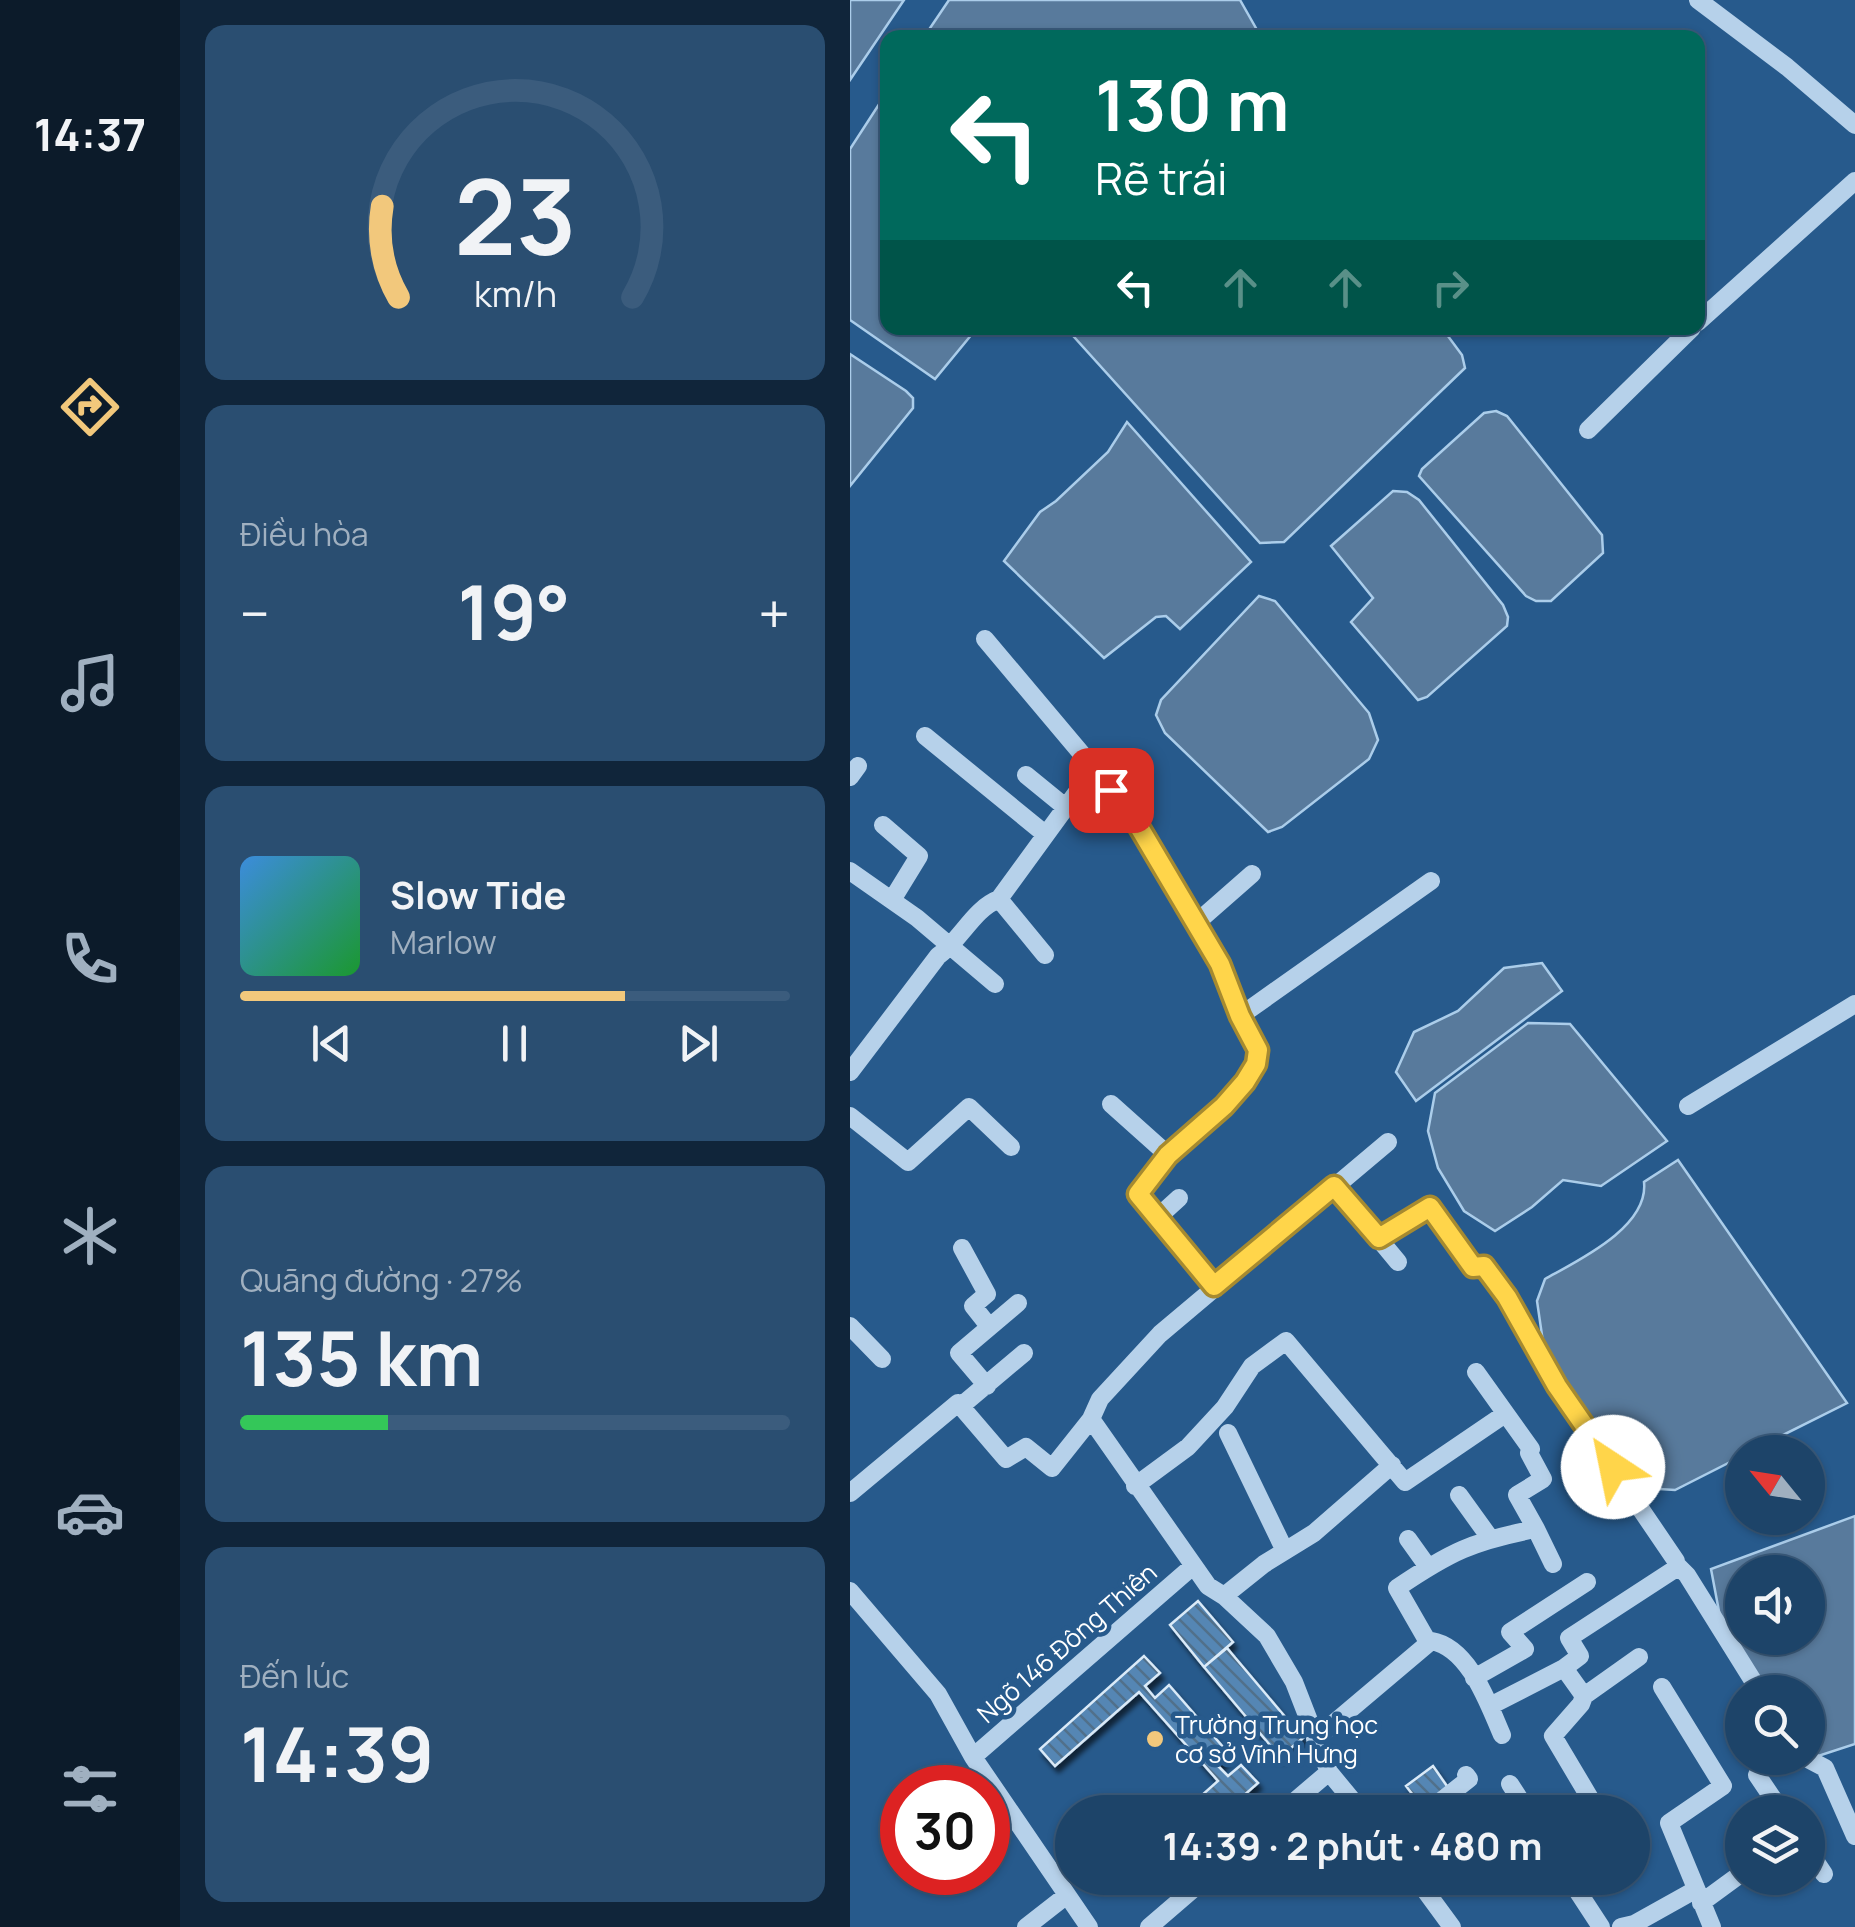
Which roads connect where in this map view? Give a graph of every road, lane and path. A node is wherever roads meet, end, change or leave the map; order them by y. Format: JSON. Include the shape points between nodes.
{"nodes":[{"id":1,"x":1698,"y":0,"type":"edge"},
{"id":2,"x":1855,"y":126,"type":"edge"},
{"id":3,"x":1855,"y":181,"type":"edge"},
{"id":4,"x":1705,"y":316,"type":"edge"},
{"id":5,"x":1685,"y":335,"type":"edge"},
{"id":6,"x":1588,"y":430,"type":"dead end"},
{"id":7,"x":984,"y":639,"type":"dead end"},
{"id":8,"x":925,"y":736,"type":"dead end"},
{"id":9,"x":1093,"y":770,"type":"junction"},
{"id":10,"x":1026,"y":775,"type":"dead end"},
{"id":11,"x":1064,"y":806,"type":"junction"},
{"id":12,"x":883,"y":825,"type":"dead end"},
{"id":13,"x":1044,"y":834,"type":"junction"},
{"id":14,"x":850,"y":872,"type":"edge"},
{"id":15,"x":1252,"y":874,"type":"dead end"},
{"id":16,"x":1430,"y":881,"type":"dead end"},
{"id":17,"x":999,"y":899,"type":"junction"},
{"id":18,"x":892,"y":900,"type":"junction"},
{"id":19,"x":1195,"y":924,"type":"junction"},
{"id":20,"x":951,"y":947,"type":"junction"},
{"id":21,"x":1045,"y":955,"type":"dead end"},
{"id":22,"x":995,"y":984,"type":"dead end"},
{"id":23,"x":1855,"y":1004,"type":"edge"},
{"id":24,"x":1240,"y":1016,"type":"junction"},
{"id":25,"x":850,"y":1072,"type":"edge"},
{"id":26,"x":1112,"y":1104,"type":"dead end"},
{"id":27,"x":1688,"y":1106,"type":"dead end"},
{"id":28,"x":850,"y":1116,"type":"edge"},
{"id":29,"x":1388,"y":1142,"type":"dead end"},
{"id":30,"x":1012,"y":1147,"type":"dead end"},
{"id":31,"x":1168,"y":1155,"type":"junction"},
{"id":32,"x":1334,"y":1186,"type":"junction"},
{"id":33,"x":1178,"y":1198,"type":"dead end"},
{"id":34,"x":1157,"y":1218,"type":"junction"},
{"id":35,"x":1379,"y":1238,"type":"junction"},
{"id":36,"x":962,"y":1248,"type":"dead end"},
{"id":37,"x":1398,"y":1262,"type":"dead end"},
{"id":38,"x":1214,"y":1286,"type":"junction"},
{"id":39,"x":1018,"y":1303,"type":"dead end"},
{"id":40,"x":988,"y":1325,"type":"junction"},
{"id":41,"x":850,"y":1326,"type":"edge"},
{"id":42,"x":1024,"y":1353,"type":"dead end"},
{"id":43,"x":882,"y":1359,"type":"dead end"},
{"id":44,"x":1476,"y":1372,"type":"dead end"},
{"id":45,"x":987,"y":1386,"type":"junction"},
{"id":46,"x":961,"y":1406,"type":"junction"},
{"id":47,"x":1505,"y":1414,"type":"junction"},
{"id":48,"x":1091,"y":1419,"type":"junction"},
{"id":49,"x":1228,"y":1433,"type":"dead end"},
{"id":50,"x":1392,"y":1465,"type":"junction"},
{"id":51,"x":1136,"y":1486,"type":"junction"},
{"id":52,"x":850,"y":1494,"type":"edge"},
{"id":53,"x":1459,"y":1495,"type":"dead end"},
{"id":54,"x":1536,"y":1529,"type":"junction"},
{"id":55,"x":1490,"y":1538,"type":"junction"},
{"id":56,"x":1408,"y":1540,"type":"dead end"},
{"id":57,"x":1285,"y":1552,"type":"junction"},
{"id":58,"x":1553,"y":1564,"type":"dead end"},
{"id":59,"x":1677,"y":1565,"type":"junction"},
{"id":60,"x":1192,"y":1566,"type":"junction"},
{"id":61,"x":1428,"y":1567,"type":"junction"},
{"id":62,"x":1587,"y":1582,"type":"dead end"},
{"id":63,"x":850,"y":1591,"type":"edge"},
{"id":64,"x":1224,"y":1596,"type":"junction"},
{"id":65,"x":1428,"y":1642,"type":"junction"},
{"id":66,"x":1639,"y":1657,"type":"dead end"},
{"id":67,"x":1564,"y":1668,"type":"junction"},
{"id":68,"x":1749,"y":1675,"type":"edge"},
{"id":69,"x":1474,"y":1678,"type":"junction"},
{"id":70,"x":1662,"y":1686,"type":"dead end"},
{"id":71,"x":1584,"y":1696,"type":"junction"},
{"id":72,"x":1490,"y":1706,"type":"junction"},
{"id":73,"x":1502,"y":1735,"type":"dead end"},
{"id":74,"x":1315,"y":1739,"type":"junction"},
{"id":75,"x":974,"y":1758,"type":"junction"},
{"id":76,"x":1825,"y":1768,"type":"edge"},
{"id":77,"x":1329,"y":1772,"type":"junction"},
{"id":78,"x":1466,"y":1775,"type":"dead end"},
{"id":79,"x":1757,"y":1775,"type":"dead end"},
{"id":80,"x":1510,"y":1784,"type":"dead end"},
{"id":81,"x":1302,"y":1795,"type":"edge"},
{"id":82,"x":1348,"y":1795,"type":"edge"},
{"id":83,"x":1449,"y":1795,"type":"edge"},
{"id":84,"x":1517,"y":1795,"type":"edge"},
{"id":85,"x":1588,"y":1795,"type":"edge"},
{"id":86,"x":1771,"y":1795,"type":"edge"},
{"id":87,"x":1855,"y":1836,"type":"edge"},
{"id":88,"x":1055,"y":1877,"type":"edge"},
{"id":89,"x":1725,"y":1882,"type":"edge"},
{"id":90,"x":1067,"y":1895,"type":"joint"},
{"id":91,"x":1187,"y":1895,"type":"edge"},
{"id":92,"x":1428,"y":1895,"type":"edge"},
{"id":93,"x":1580,"y":1895,"type":"edge"},
{"id":94,"x":1698,"y":1896,"type":"junction"},
{"id":95,"x":1026,"y":1927,"type":"edge"},
{"id":96,"x":1089,"y":1927,"type":"edge"},
{"id":97,"x":1150,"y":1927,"type":"edge"},
{"id":98,"x":1452,"y":1927,"type":"edge"},
{"id":99,"x":1600,"y":1927,"type":"edge"},
{"id":100,"x":1621,"y":1927,"type":"edge"},
{"id":101,"x":1712,"y":1927,"type":"edge"}],
"edges":[{"from":1,"to":2,"type":"street"},
{"from":3,"to":4,"type":"street"},
{"from":5,"to":6,"type":"street"},
{"from":7,"to":9,"type":"street"},
{"from":8,"to":13,"type":"street"},
{"from":9,"to":11,"type":"street"},
{"from":9,"to":19,"type":"street","via":[[1129,810]]},
{"from":10,"to":11,"type":"street"},
{"from":11,"to":13,"type":"street"},
{"from":12,"to":18,"type":"street","via":[[919,856]]},
{"from":13,"to":17,"type":"street"},
{"from":14,"to":18,"type":"street"},
{"from":15,"to":19,"type":"street"},
{"from":16,"to":24,"type":"street"},
{"from":17,"to":20,"type":"street","via":[[986,904]]},
{"from":17,"to":21,"type":"street"},
{"from":18,"to":20,"type":"street"},
{"from":19,"to":24,"type":"street"},
{"from":20,"to":22,"type":"street"},
{"from":20,"to":25,"type":"street"},
{"from":23,"to":27,"type":"street"},
{"from":24,"to":31,"type":"street","via":[[1258,1050],[1256,1064],[1224,1106]]},
{"from":26,"to":31,"type":"street"},
{"from":28,"to":30,"type":"street","via":[[908,1162],[969,1108]]},
{"from":29,"to":32,"type":"street"},
{"from":31,"to":34,"type":"street","via":[[1137,1191]]},
{"from":32,"to":35,"type":"street"},
{"from":32,"to":38,"type":"street"},
{"from":33,"to":34,"type":"street"},
{"from":34,"to":38,"type":"street"},
{"from":35,"to":37,"type":"street"},
{"from":35,"to":59,"type":"street","via":[[1430,1207],[1473,1267],[1484,1266]]},
{"from":36,"to":40,"type":"street","via":[[988,1294],[972,1306]]},
{"from":38,"to":48,"type":"street","via":[[1160,1334],[1100,1399]]},
{"from":39,"to":40,"type":"street"},
{"from":40,"to":45,"type":"street","via":[[959,1353]]},
{"from":41,"to":43,"type":"street"},
{"from":42,"to":45,"type":"street"},
{"from":44,"to":47,"type":"street"},
{"from":45,"to":46,"type":"street"},
{"from":46,"to":48,"type":"street","via":[[1006,1459],[1026,1447],[1052,1468]]},
{"from":46,"to":52,"type":"street"},
{"from":47,"to":50,"type":"street","via":[[1405,1482]]},
{"from":47,"to":54,"type":"street","via":[[1543,1479],[1517,1494]]},
{"from":48,"to":51,"type":"street"},
{"from":49,"to":57,"type":"street"},
{"from":50,"to":51,"type":"street","via":[[1286,1341],[1252,1366],[1188,1447]]},
{"from":50,"to":57,"type":"street"},
{"from":51,"to":60,"type":"street"},
{"from":53,"to":55,"type":"street"},
{"from":54,"to":55,"type":"street"},
{"from":54,"to":58,"type":"street"},
{"from":55,"to":61,"type":"street"},
{"from":56,"to":61,"type":"street"},
{"from":57,"to":64,"type":"street"},
{"from":59,"to":67,"type":"street","via":[[1569,1638],[1580,1656]]},
{"from":59,"to":68,"type":"street"},
{"from":60,"to":64,"type":"street"},
{"from":60,"to":75,"type":"street","name":"Ngõ 146 Đông Thiên"},
{"from":61,"to":65,"type":"street","via":[[1397,1588]]},
{"from":62,"to":69,"type":"street","via":[[1510,1632],[1525,1649]]},
{"from":63,"to":75,"type":"street","via":[[938,1694]]},
{"from":64,"to":74,"type":"street","via":[[1266,1636],[1294,1682]]},
{"from":65,"to":69,"type":"street","via":[[1454,1650]]},
{"from":65,"to":74,"type":"street"},
{"from":66,"to":71,"type":"street"},
{"from":67,"to":71,"type":"street"},
{"from":67,"to":72,"type":"street"},
{"from":69,"to":72,"type":"street"},
{"from":70,"to":94,"type":"street","via":[[1723,1786],[1668,1823]]},
{"from":71,"to":85,"type":"street","via":[[1553,1736]]},
{"from":72,"to":73,"type":"street"},
{"from":74,"to":77,"type":"street"},
{"from":75,"to":88,"type":"street"},
{"from":76,"to":87,"type":"street"},
{"from":77,"to":81,"type":"street"},
{"from":77,"to":82,"type":"street"},
{"from":78,"to":83,"type":"street","via":[[1470,1779]]},
{"from":79,"to":86,"type":"street"},
{"from":80,"to":84,"type":"street"},
{"from":89,"to":94,"type":"street"},
{"from":90,"to":95,"type":"street"},
{"from":90,"to":96,"type":"street"},
{"from":91,"to":97,"type":"street"},
{"from":92,"to":98,"type":"street"},
{"from":93,"to":99,"type":"street"},
{"from":94,"to":100,"type":"street"},
{"from":94,"to":101,"type":"street"}]}
